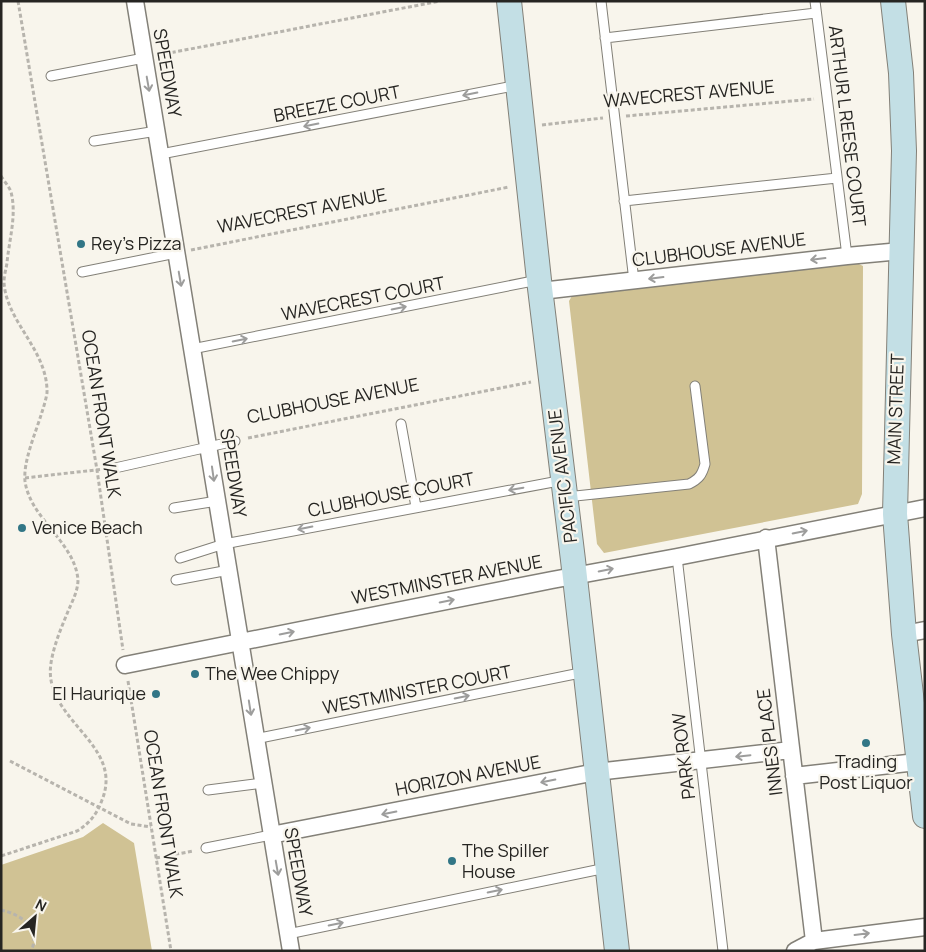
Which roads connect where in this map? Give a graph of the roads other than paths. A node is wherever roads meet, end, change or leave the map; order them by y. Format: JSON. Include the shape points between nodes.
{"nodes":[{"id":1,"x":135,"y":1,"type":"edge"},
{"id":2,"x":509,"y":1,"type":"edge"},
{"id":3,"x":601,"y":1,"type":"edge"},
{"id":4,"x":815,"y":1,"type":"edge"},
{"id":5,"x":894,"y":1,"type":"edge"},
{"id":6,"x":816,"y":13,"type":"junction"},
{"id":7,"x":605,"y":38,"type":"junction"},
{"id":8,"x":144,"y":58,"type":"junction"},
{"id":9,"x":51,"y":76,"type":"dead end"},
{"id":10,"x":518,"y":85,"type":"junction"},
{"id":11,"x":157,"y":130,"type":"junction"},
{"id":12,"x":94,"y":141,"type":"dead end"},
{"id":13,"x":161,"y":154,"type":"junction"},
{"id":14,"x":837,"y":178,"type":"junction"},
{"id":15,"x":624,"y":201,"type":"junction"},
{"id":16,"x":901,"y":251,"type":"junction"},
{"id":17,"x":176,"y":253,"type":"junction"},
{"id":18,"x":846,"y":256,"type":"junction"},
{"id":19,"x":82,"y":272,"type":"dead end"},
{"id":20,"x":634,"y":281,"type":"junction"},
{"id":21,"x":540,"y":286,"type":"junction"},
{"id":22,"x":192,"y":349,"type":"junction"},
{"id":23,"x":695,"y":386,"type":"dead end"},
{"id":24,"x":401,"y":424,"type":"dead end"},
{"id":25,"x":235,"y":441,"type":"road end"},
{"id":26,"x":209,"y":447,"type":"junction"},
{"id":27,"x":115,"y":468,"type":"road end"},
{"id":28,"x":565,"y":488,"type":"junction"},
{"id":29,"x":217,"y":501,"type":"junction"},
{"id":30,"x":416,"y":507,"type":"junction"},
{"id":31,"x":174,"y":508,"type":"dead end"},
{"id":32,"x":925,"y":508,"type":"edge"},
{"id":33,"x":894,"y":514,"type":"junction"},
{"id":34,"x":766,"y":538,"type":"junction"},
{"id":35,"x":224,"y":544,"type":"junction"},
{"id":36,"x":677,"y":557,"type":"junction"},
{"id":37,"x":180,"y":558,"type":"dead end"},
{"id":38,"x":229,"y":570,"type":"junction"},
{"id":39,"x":575,"y":576,"type":"junction"},
{"id":40,"x":176,"y":580,"type":"dead end"},
{"id":41,"x":914,"y":632,"type":"edge"},
{"id":42,"x":240,"y":642,"type":"junction"},
{"id":43,"x":125,"y":665,"type":"road end"},
{"id":44,"x":585,"y":672,"type":"junction"},
{"id":45,"x":255,"y":739,"type":"junction"},
{"id":46,"x":791,"y":750,"type":"junction"},
{"id":47,"x":700,"y":760,"type":"junction"},
{"id":48,"x":921,"y":761,"type":"edge"},
{"id":49,"x":596,"y":772,"type":"junction"},
{"id":50,"x":794,"y":776,"type":"junction"},
{"id":51,"x":263,"y":783,"type":"junction"},
{"id":52,"x":208,"y":790,"type":"dead end"},
{"id":53,"x":925,"y":816,"type":"edge"},
{"id":54,"x":271,"y":835,"type":"junction"},
{"id":55,"x":206,"y":848,"type":"road end"},
{"id":56,"x":607,"y":868,"type":"junction"},
{"id":57,"x":925,"y":927,"type":"edge"},
{"id":58,"x":288,"y":934,"type":"junction"},
{"id":59,"x":814,"y":941,"type":"junction"},
{"id":60,"x":291,"y":951,"type":"edge"},
{"id":61,"x":617,"y":951,"type":"edge"},
{"id":62,"x":723,"y":951,"type":"edge"},
{"id":63,"x":796,"y":951,"type":"edge"}],
"edges":[{"from":1,"to":8,"type":"street","name":"SPEEDWAY"},
{"from":2,"to":10,"type":"main road","name":"PACIFIC AVENUE"},
{"from":3,"to":7,"type":"lane"},
{"from":4,"to":6,"type":"lane","name":"ARTHUR L REESE COURT"},
{"from":5,"to":16,"type":"main road","name":"MAIN STREET","via":[[904,150]]},
{"from":6,"to":7,"type":"lane"},
{"from":6,"to":14,"type":"lane","name":"ARTHUR L REESE COURT"},
{"from":7,"to":15,"type":"lane"},
{"from":8,"to":9,"type":"lane"},
{"from":8,"to":11,"type":"street","name":"SPEEDWAY","one_way":true},
{"from":10,"to":13,"type":"lane","name":"BREEZE COURT","one_way":true},
{"from":10,"to":21,"type":"main road","name":"PACIFIC AVENUE"},
{"from":11,"to":12,"type":"lane"},
{"from":11,"to":13,"type":"street","name":"SPEEDWAY"},
{"from":13,"to":17,"type":"street","name":"SPEEDWAY"},
{"from":14,"to":15,"type":"lane"},
{"from":14,"to":18,"type":"lane","name":"ARTHUR L REESE COURT"},
{"from":15,"to":20,"type":"lane"},
{"from":16,"to":18,"type":"street","name":"CLUBHOUSE AVENUE"},
{"from":16,"to":33,"type":"main road","name":"MAIN STREET"},
{"from":17,"to":19,"type":"lane"},
{"from":17,"to":22,"type":"street","name":"SPEEDWAY","one_way":true},
{"from":18,"to":20,"type":"street","name":"CLUBHOUSE AVENUE","one_way":true},
{"from":20,"to":21,"type":"street","name":"CLUBHOUSE AVENUE"},
{"from":22,"to":21,"type":"lane","name":"WAVECREST COURT","one_way":true},
{"from":21,"to":28,"type":"main road","name":"PACIFIC AVENUE"},
{"from":22,"to":26,"type":"street","name":"SPEEDWAY"},
{"from":23,"to":28,"type":"lane","name":"CLUBHOUSE COURT","via":[[704,464],[697,480],[689,484]]},
{"from":24,"to":30,"type":"lane"},
{"from":25,"to":26,"type":"lane","name":"CLUBHOUSE AVENUE"},
{"from":26,"to":27,"type":"lane","name":"CLUBHOUSE AVENUE"},
{"from":26,"to":29,"type":"street","name":"SPEEDWAY","one_way":true},
{"from":28,"to":30,"type":"lane","name":"CLUBHOUSE COURT","one_way":true},
{"from":28,"to":39,"type":"main road","name":"PACIFIC AVENUE"},
{"from":29,"to":31,"type":"lane"},
{"from":29,"to":35,"type":"street","name":"SPEEDWAY"},
{"from":30,"to":35,"type":"lane","name":"CLUBHOUSE COURT","one_way":true},
{"from":32,"to":33,"type":"street","name":"WESTMINSTER AVENUE"},
{"from":34,"to":33,"type":"street","name":"WESTMINSTER AVENUE","one_way":true},
{"from":33,"to":41,"type":"main road","name":"MAIN STREET"},
{"from":34,"to":36,"type":"street","name":"WESTMINSTER AVENUE"},
{"from":34,"to":46,"type":"street","name":"INNES PLACE"},
{"from":35,"to":37,"type":"lane","name":"CLUBHOUSE COURT"},
{"from":35,"to":38,"type":"street","name":"SPEEDWAY"},
{"from":39,"to":36,"type":"street","name":"WESTMINSTER AVENUE","one_way":true},
{"from":36,"to":47,"type":"lane","name":"PARK ROW"},
{"from":38,"to":40,"type":"lane"},
{"from":38,"to":42,"type":"street","name":"SPEEDWAY"},
{"from":42,"to":39,"type":"street","name":"WESTMINSTER AVENUE","one_way":true},
{"from":39,"to":44,"type":"main road","name":"PACIFIC AVENUE"},
{"from":41,"to":48,"type":"main road","name":"MAIN STREET"},
{"from":42,"to":43,"type":"street","name":"WESTMINSTER AVENUE"},
{"from":42,"to":45,"type":"street","name":"SPEEDWAY","one_way":true},
{"from":45,"to":44,"type":"lane","name":"WESTMINISTER COURT","one_way":true},
{"from":44,"to":49,"type":"main road","name":"PACIFIC AVENUE"},
{"from":45,"to":51,"type":"street","name":"SPEEDWAY"},
{"from":46,"to":47,"type":"street","name":"HORIZON AVENUE","one_way":true},
{"from":46,"to":50,"type":"street","name":"INNES PLACE"},
{"from":47,"to":49,"type":"street","name":"HORIZON AVENUE"},
{"from":47,"to":62,"type":"lane","name":"PARK ROW"},
{"from":48,"to":50,"type":"street"},
{"from":48,"to":53,"type":"main road","name":"MAIN STREET"},
{"from":49,"to":54,"type":"street","name":"HORIZON AVENUE","one_way":true},
{"from":49,"to":56,"type":"main road","name":"PACIFIC AVENUE"},
{"from":50,"to":59,"type":"street","name":"INNES PLACE"},
{"from":51,"to":52,"type":"lane"},
{"from":51,"to":54,"type":"street","name":"SPEEDWAY"},
{"from":54,"to":55,"type":"lane","name":"HORIZON AVENUE"},
{"from":54,"to":58,"type":"street","name":"SPEEDWAY","one_way":true},
{"from":58,"to":56,"type":"lane","one_way":true},
{"from":56,"to":61,"type":"main road","name":"PACIFIC AVENUE"},
{"from":59,"to":57,"type":"street","one_way":true},
{"from":58,"to":60,"type":"street","name":"SPEEDWAY"},
{"from":59,"to":63,"type":"street"}]}
